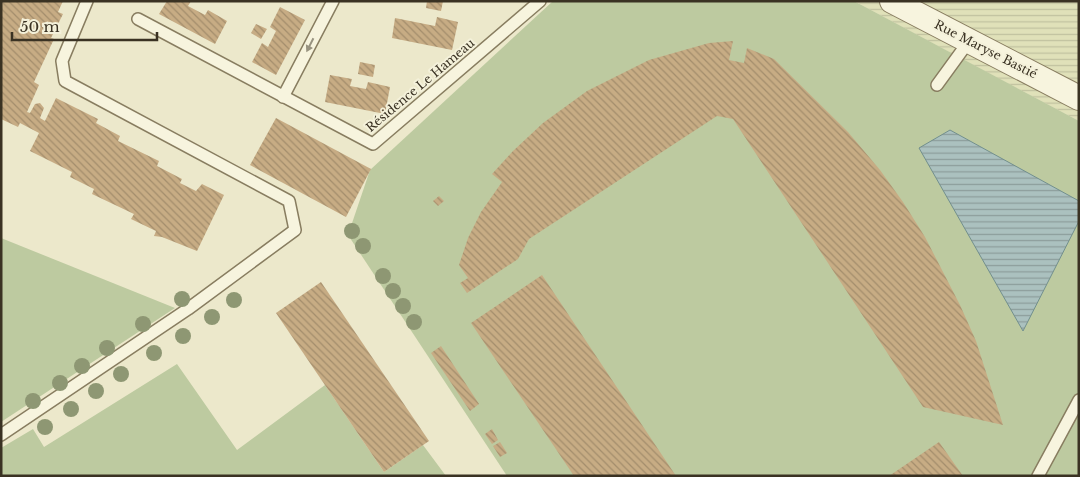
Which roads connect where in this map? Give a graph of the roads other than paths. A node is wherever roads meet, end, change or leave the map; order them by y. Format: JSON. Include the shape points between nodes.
{"nodes":[{"id":1,"x":88,"y":1,"type":"edge"},
{"id":2,"x":333,"y":1,"type":"edge"},
{"id":3,"x":540,"y":1,"type":"edge"},
{"id":4,"x":892,"y":1,"type":"edge"},
{"id":5,"x":138,"y":19,"type":"dead end"},
{"id":6,"x":969,"y":41,"type":"junction"},
{"id":7,"x":937,"y":85,"type":"dead end"},
{"id":8,"x":283,"y":97,"type":"junction"},
{"id":9,"x":1079,"y":98,"type":"edge"},
{"id":10,"x":1079,"y":400,"type":"edge"},
{"id":11,"x":1,"y":435,"type":"edge"},
{"id":12,"x":1038,"y":476,"type":"edge"}],
"edges":[{"from":1,"to":11,"type":"lane","via":[[62,61],[65,81],[289,201],[295,230],[188,309]]},
{"from":2,"to":8,"type":"lane","one_way":true},
{"from":3,"to":8,"type":"lane","name":"Résidence Le Hameau","via":[[373,144]]},
{"from":4,"to":6,"type":"street","name":"Rue Maryse Bastié"},
{"from":5,"to":8,"type":"lane","name":"Résidence Le Hameau"},
{"from":6,"to":7,"type":"lane"},
{"from":6,"to":9,"type":"street","name":"Rue Maryse Bastié"},
{"from":10,"to":12,"type":"lane"}]}
